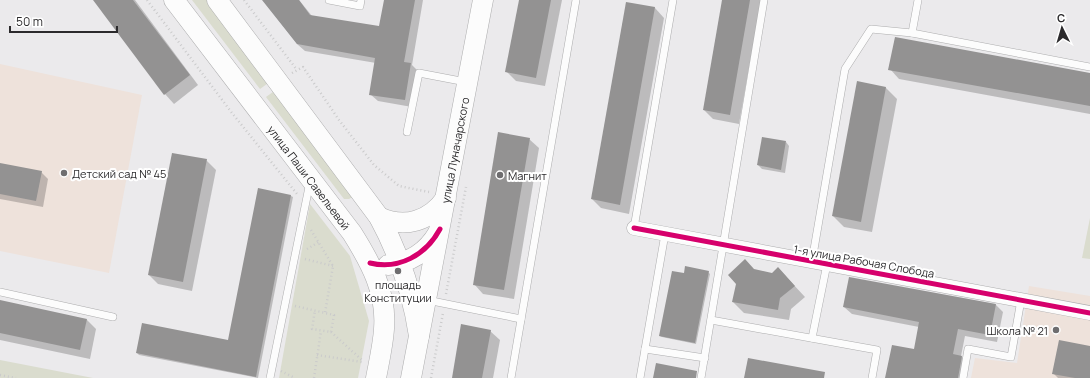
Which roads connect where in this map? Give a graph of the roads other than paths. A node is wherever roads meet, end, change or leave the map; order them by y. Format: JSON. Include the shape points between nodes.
{"nodes":[{"id":1,"x":174,"y":0,"type":"edge"},
{"id":2,"x":217,"y":0,"type":"edge"},
{"id":3,"x":330,"y":0,"type":"edge"},
{"id":4,"x":361,"y":0,"type":"edge"},
{"id":5,"x":482,"y":0,"type":"edge"},
{"id":6,"x":576,"y":0,"type":"edge"},
{"id":7,"x":673,"y":0,"type":"edge"},
{"id":8,"x":764,"y":0,"type":"edge"},
{"id":9,"x":918,"y":0,"type":"edge"},
{"id":10,"x":912,"y":33,"type":"junction"},
{"id":11,"x":1090,"y":67,"type":"edge"},
{"id":12,"x":467,"y":83,"type":"junction"},
{"id":13,"x":407,"y":132,"type":"dead end"},
{"id":14,"x":311,"y":179,"type":"junction"},
{"id":15,"x":452,"y":197,"type":"junction"},
{"id":16,"x":379,"y":217,"type":"junction"},
{"id":17,"x":634,"y":228,"type":"joint"},
{"id":18,"x":440,"y":229,"type":"junction"},
{"id":19,"x":665,"y":234,"type":"junction"},
{"id":20,"x":724,"y":245,"type":"junction"},
{"id":21,"x":812,"y":262,"type":"junction"},
{"id":22,"x":370,"y":263,"type":"junction"},
{"id":23,"x":400,"y":263,"type":"junction"},
{"id":24,"x":827,"y":264,"type":"junction"},
{"id":25,"x":0,"y":292,"type":"edge"},
{"id":26,"x":1021,"y":300,"type":"junction"},
{"id":27,"x":435,"y":302,"type":"junction"},
{"id":28,"x":1090,"y":313,"type":"edge"},
{"id":29,"x":113,"y":317,"type":"dead end"},
{"id":30,"x":521,"y":319,"type":"junction"},
{"id":31,"x":711,"y":320,"type":"junction"},
{"id":32,"x":419,"y":336,"type":"junction"},
{"id":33,"x":812,"y":338,"type":"junction"},
{"id":34,"x":645,"y":349,"type":"junction"},
{"id":35,"x":705,"y":358,"type":"junction"},
{"id":36,"x":369,"y":373,"type":"edge"},
{"id":37,"x":270,"y":378,"type":"edge"},
{"id":38,"x":411,"y":378,"type":"edge"},
{"id":39,"x":511,"y":378,"type":"edge"},
{"id":40,"x":640,"y":378,"type":"edge"},
{"id":41,"x":701,"y":378,"type":"edge"},
{"id":42,"x":872,"y":378,"type":"edge"},
{"id":43,"x":962,"y":378,"type":"edge"}],
"edges":[{"from":1,"to":14,"type":"main road","name":"улица Паши Савельевой"},
{"from":2,"to":16,"type":"main road"},
{"from":3,"to":4,"type":"lane","via":[[360,6]]},
{"from":5,"to":12,"type":"main road","name":"улица Луначарского"},
{"from":6,"to":30,"type":"lane"},
{"from":7,"to":17,"type":"lane"},
{"from":8,"to":20,"type":"lane"},
{"from":9,"to":10,"type":"lane"},
{"from":10,"to":11,"type":"lane"},
{"from":10,"to":21,"type":"lane","via":[[871,29],[845,69]]},
{"from":12,"to":13,"type":"lane","via":[[419,73]]},
{"from":12,"to":15,"type":"main road","name":"улица Луначарского"},
{"from":14,"to":22,"type":"main road","name":"улица Паши Савельевой"},
{"from":14,"to":37,"type":"lane"},
{"from":15,"to":16,"type":"main road","via":[[416,221],[397,222]]},
{"from":15,"to":18,"type":"main road","name":"улица Луначарского"},
{"from":16,"to":23,"type":"main road"},
{"from":17,"to":19,"type":"street","name":"1-я улица Рабочая Слобода"},
{"from":18,"to":23,"type":"main road","via":[[422,252]]},
{"from":18,"to":27,"type":"main road","name":"улица Луначарского"},
{"from":19,"to":20,"type":"street","name":"1-я улица Рабочая Слобода"},
{"from":19,"to":34,"type":"lane"},
{"from":20,"to":21,"type":"street","name":"1-я улица Рабочая Слобода"},
{"from":20,"to":31,"type":"lane"},
{"from":21,"to":24,"type":"street","name":"1-я улица Рабочая Слобода"},
{"from":22,"to":23,"type":"main road"},
{"from":22,"to":36,"type":"main road","name":"улица Паши Савельевой","via":[[380,288],[384,318],[383,337]]},
{"from":23,"to":32,"type":"main road"},
{"from":24,"to":26,"type":"street","name":"1-я улица Рабочая Слобода"},
{"from":24,"to":33,"type":"lane"},
{"from":25,"to":29,"type":"lane"},
{"from":26,"to":28,"type":"street","name":"1-я улица Рабочая Слобода"},
{"from":26,"to":43,"type":"lane","via":[[1010,357],[968,349]]},
{"from":27,"to":30,"type":"lane"},
{"from":27,"to":32,"type":"main road"},
{"from":30,"to":39,"type":"lane"},
{"from":31,"to":33,"type":"lane"},
{"from":31,"to":35,"type":"lane"},
{"from":32,"to":38,"type":"main road"},
{"from":33,"to":42,"type":"lane","via":[[877,350]]},
{"from":34,"to":35,"type":"lane"},
{"from":34,"to":40,"type":"lane"},
{"from":35,"to":41,"type":"lane"}]}
